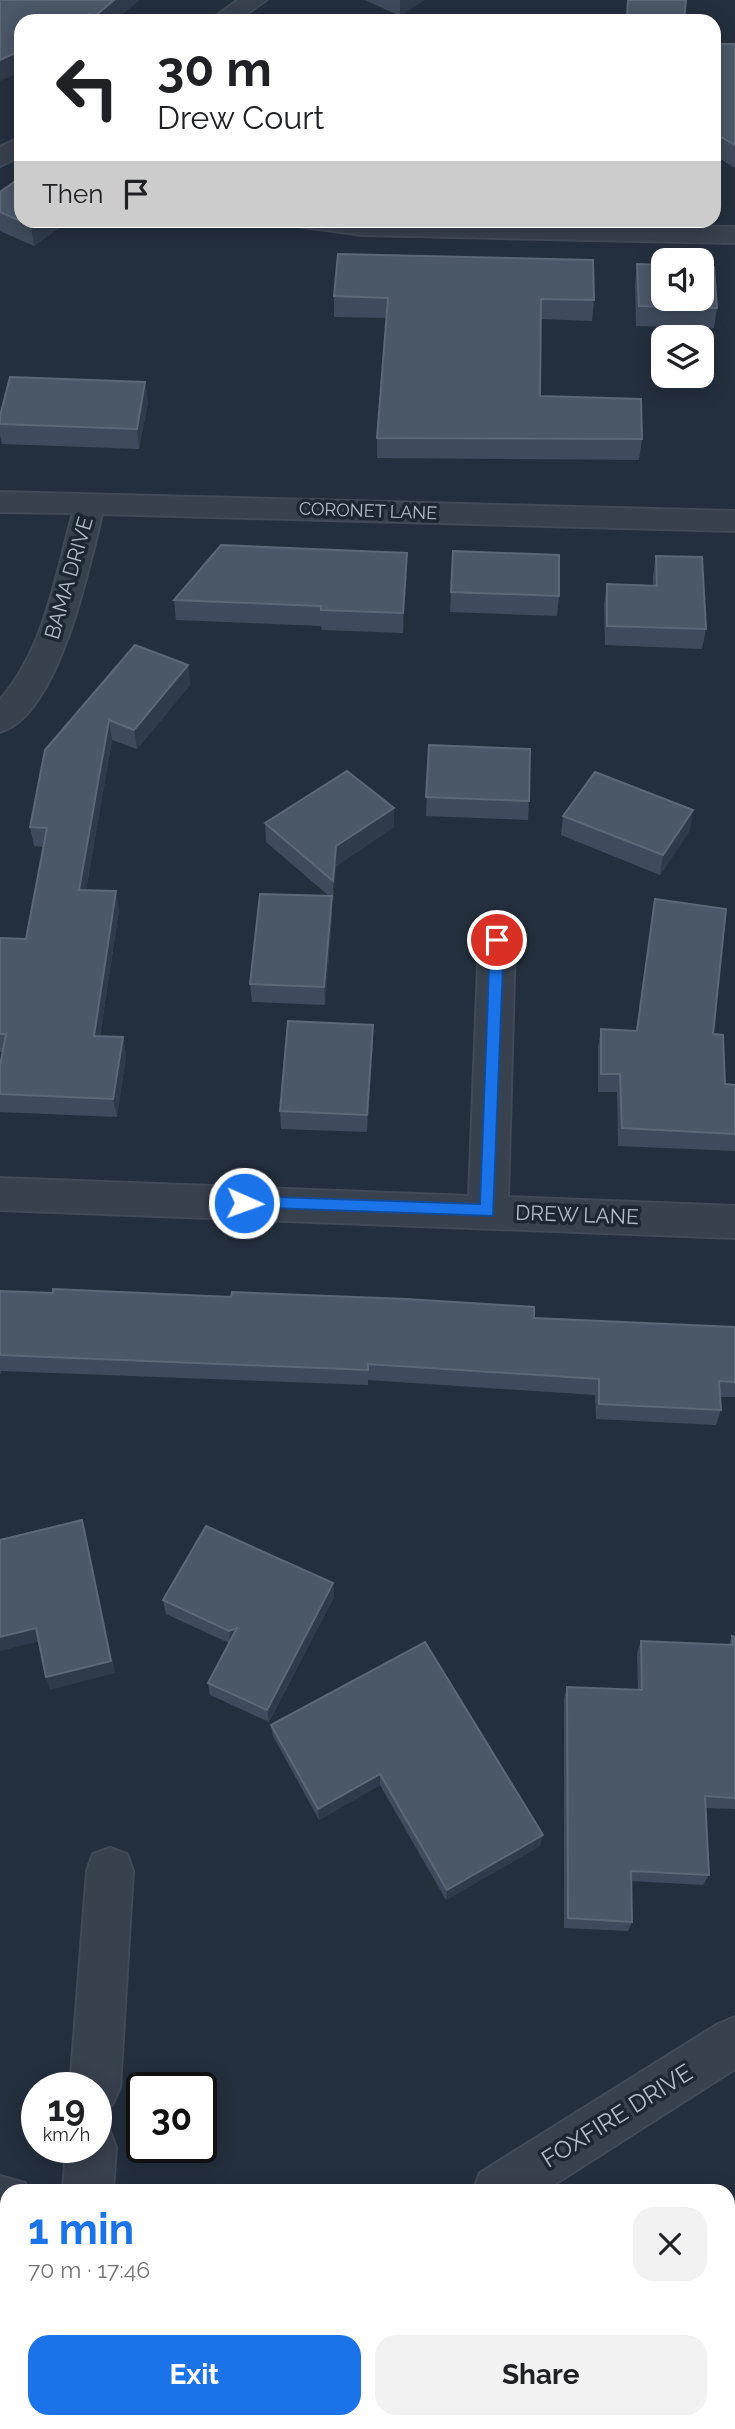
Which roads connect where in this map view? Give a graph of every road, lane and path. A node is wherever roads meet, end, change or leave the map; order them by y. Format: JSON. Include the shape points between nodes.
{"nodes":[{"id":1,"x":254,"y":0,"type":"edge"},
{"id":2,"x":233,"y":14,"type":"edge"},
{"id":3,"x":403,"y":228,"type":"edge"},
{"id":4,"x":735,"y":236,"type":"edge"},
{"id":5,"x":0,"y":502,"type":"edge"},
{"id":6,"x":90,"y":504,"type":"junction"},
{"id":7,"x":735,"y":521,"type":"edge"},
{"id":8,"x":0,"y":721,"type":"edge"},
{"id":9,"x":497,"y":940,"type":"dead end"},
{"id":10,"x":0,"y":1194,"type":"edge"},
{"id":11,"x":488,"y":1211,"type":"junction"},
{"id":12,"x":735,"y":1222,"type":"edge"},
{"id":13,"x":110,"y":1871,"type":"dead end"},
{"id":14,"x":735,"y":2041,"type":"edge"},
{"id":15,"x":96,"y":2072,"type":"edge"},
{"id":16,"x":90,"y":2163,"type":"edge"},
{"id":17,"x":88,"y":2184,"type":"edge"},
{"id":18,"x":509,"y":2184,"type":"edge"}],
"edges":[{"from":1,"to":2,"type":"street"},
{"from":3,"to":4,"type":"street"},
{"from":5,"to":6,"type":"street","name":"CORONET LANE"},
{"from":6,"to":7,"type":"street","name":"CORONET LANE"},
{"from":6,"to":8,"type":"street","name":"BAMA DRIVE","via":[[56,633],[28,688]]},
{"from":9,"to":11,"type":"street"},
{"from":10,"to":11,"type":"street","name":"DREW LANE"},
{"from":11,"to":12,"type":"street","name":"DREW LANE"},
{"from":13,"to":15,"type":"street"},
{"from":14,"to":18,"type":"street","name":"FOXFIRE DRIVE"},
{"from":16,"to":17,"type":"street"}]}
